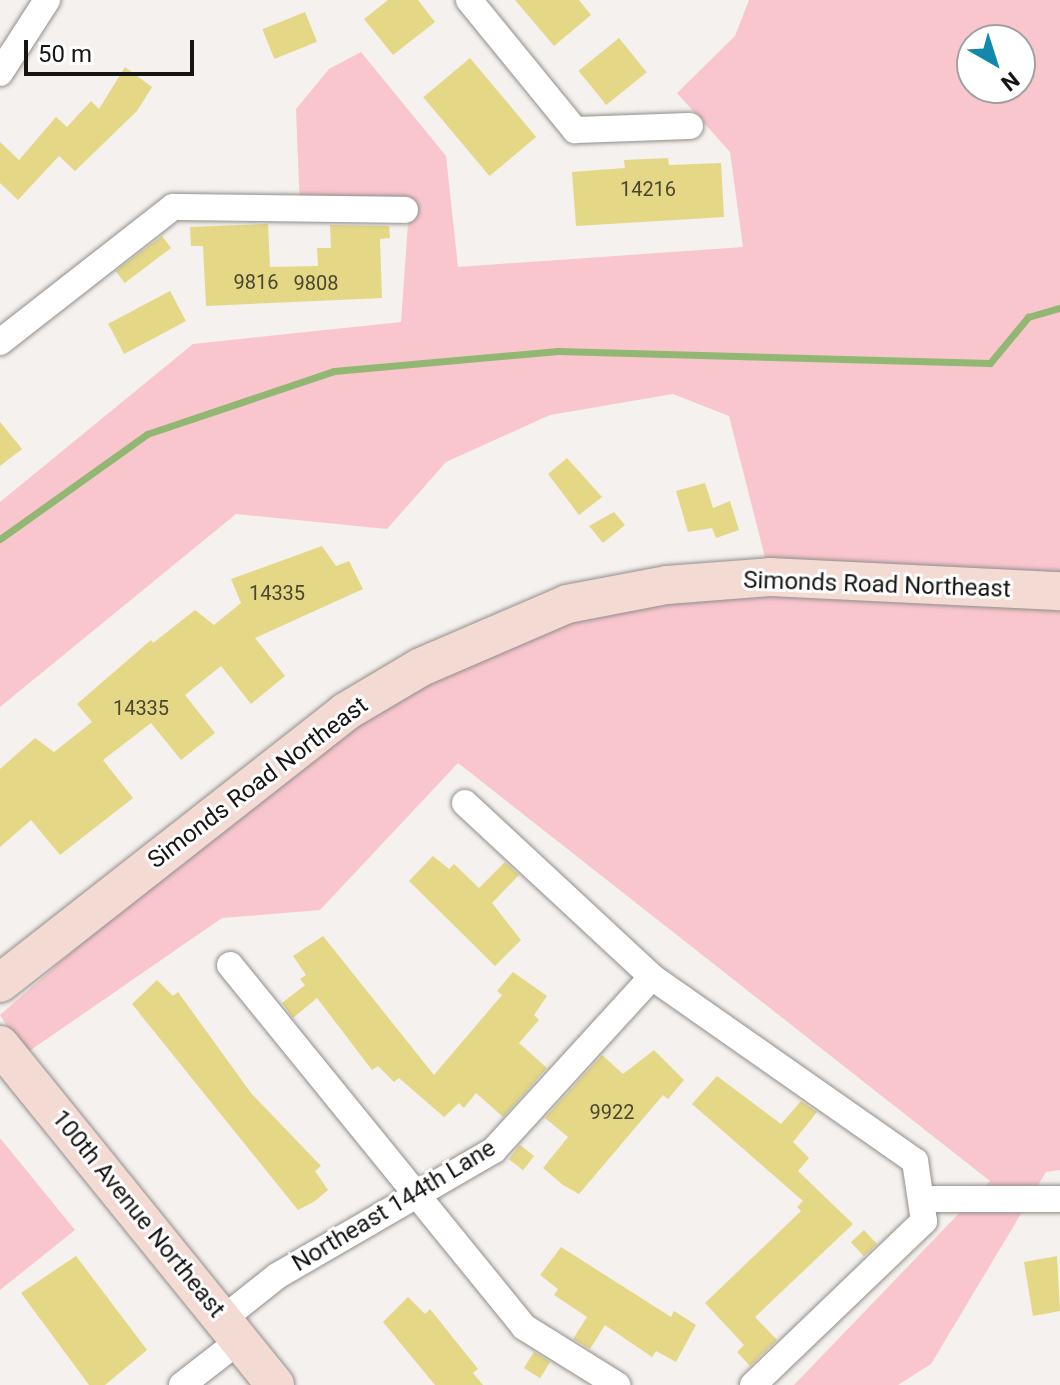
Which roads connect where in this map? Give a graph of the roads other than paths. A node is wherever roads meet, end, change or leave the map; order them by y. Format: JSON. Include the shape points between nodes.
{"nodes":[{"id":1,"x":47,"y":0,"type":"edge"},
{"id":2,"x":469,"y":0,"type":"edge"},
{"id":3,"x":0,"y":73,"type":"edge"},
{"id":4,"x":690,"y":126,"type":"dead end"},
{"id":5,"x":405,"y":210,"type":"dead end"},
{"id":6,"x":0,"y":342,"type":"edge"},
{"id":7,"x":1060,"y":591,"type":"edge"},
{"id":8,"x":465,"y":803,"type":"dead end"},
{"id":9,"x":230,"y":965,"type":"dead end"},
{"id":10,"x":652,"y":977,"type":"junction"},
{"id":11,"x":0,"y":983,"type":"edge"},
{"id":12,"x":0,"y":1045,"type":"edge"},
{"id":13,"x":419,"y":1195,"type":"junction"},
{"id":14,"x":921,"y":1199,"type":"junction"},
{"id":15,"x":1060,"y":1199,"type":"edge"},
{"id":16,"x":232,"y":1330,"type":"junction"},
{"id":17,"x":182,"y":1385,"type":"edge"},
{"id":18,"x":275,"y":1385,"type":"edge"},
{"id":19,"x":617,"y":1385,"type":"edge"},
{"id":20,"x":753,"y":1385,"type":"edge"}],
"edges":[{"from":1,"to":3,"type":"street"},
{"from":2,"to":4,"type":"street","via":[[575,130]]},
{"from":5,"to":6,"type":"street","via":[[173,207]]},
{"from":7,"to":11,"type":"main road","name":"Simonds Road Northeast","via":[[770,577],[667,585],[567,604],[421,667],[345,712]]},
{"from":8,"to":10,"type":"street"},
{"from":9,"to":13,"type":"street"},
{"from":10,"to":13,"type":"street","name":"Northeast 144th Lane","via":[[494,1150]]},
{"from":10,"to":14,"type":"street","via":[[915,1161]]},
{"from":12,"to":16,"type":"main road","name":"100th Avenue Northeast"},
{"from":13,"to":16,"type":"street","name":"Northeast 144th Lane","via":[[277,1276]]},
{"from":13,"to":19,"type":"street","via":[[524,1327]]},
{"from":14,"to":15,"type":"street"},
{"from":14,"to":20,"type":"street","via":[[924,1221]]},
{"from":16,"to":17,"type":"street","name":"Northeast 144th Lane"},
{"from":16,"to":18,"type":"main road","name":"100th Avenue Northeast"}]}
